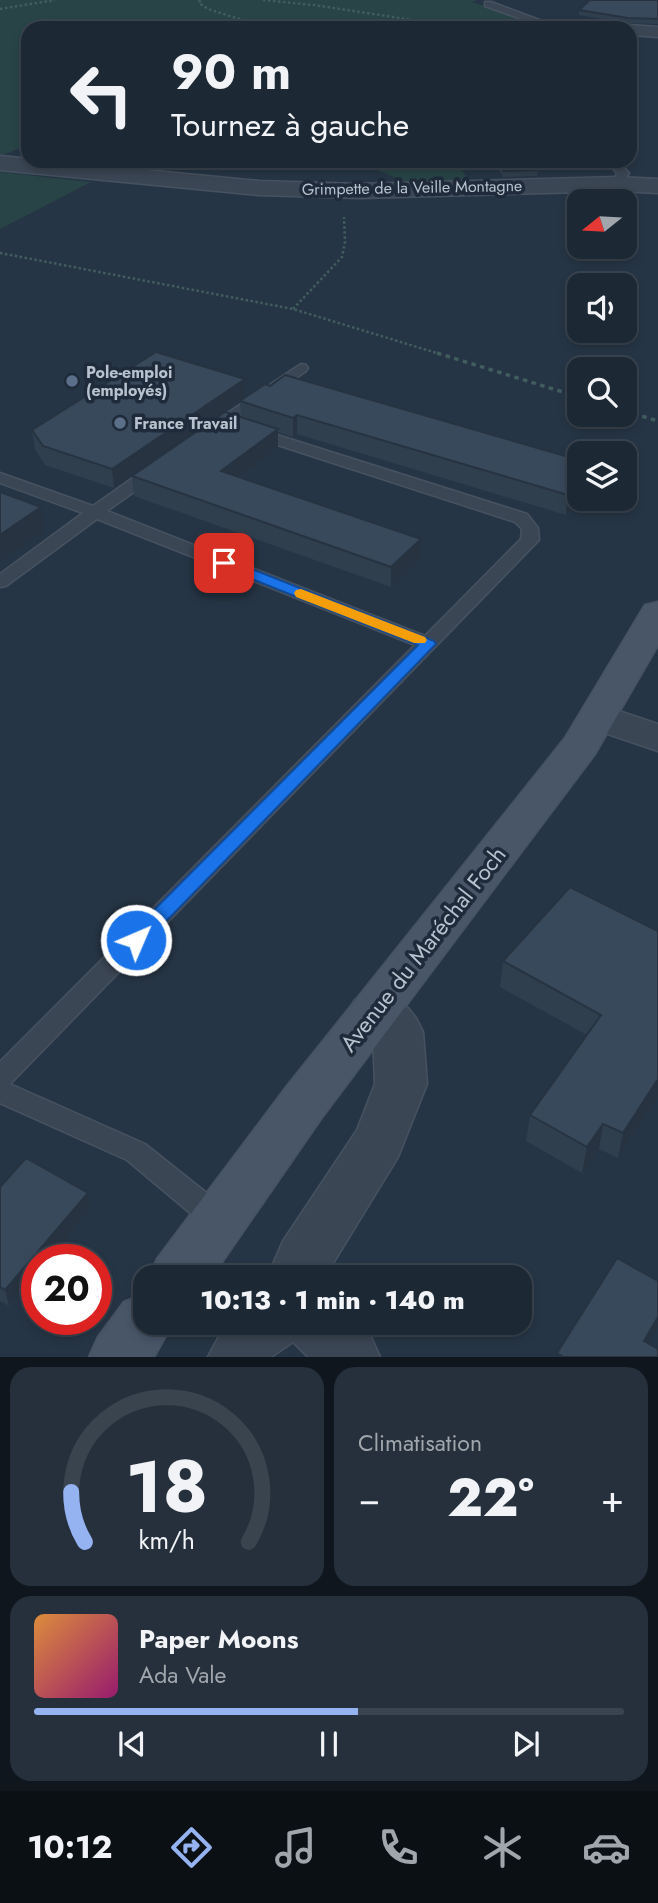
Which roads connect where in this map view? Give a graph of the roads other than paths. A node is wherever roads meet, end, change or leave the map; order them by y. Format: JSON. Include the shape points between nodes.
{"nodes":[{"id":1,"x":488,"y":4,"type":"dead end"},
{"id":2,"x":536,"y":21,"type":"edge"},
{"id":3,"x":637,"y":30,"type":"edge"},
{"id":4,"x":658,"y":32,"type":"edge"},
{"id":5,"x":0,"y":163,"type":"edge"},
{"id":6,"x":21,"y":165,"type":"edge"},
{"id":7,"x":52,"y":168,"type":"edge"},
{"id":8,"x":618,"y":168,"type":"edge"},
{"id":9,"x":618,"y":184,"type":"junction"},
{"id":10,"x":658,"y":186,"type":"edge"},
{"id":11,"x":301,"y":368,"type":"dead end"},
{"id":12,"x":222,"y":422,"type":"junction"},
{"id":13,"x":201,"y":437,"type":"edge"},
{"id":14,"x":169,"y":460,"type":"edge"},
{"id":15,"x":0,"y":478,"type":"edge"},
{"id":16,"x":95,"y":512,"type":"junction"},
{"id":17,"x":0,"y":582,"type":"edge"},
{"id":18,"x":658,"y":613,"type":"edge"},
{"id":19,"x":429,"y":644,"type":"junction"},
{"id":20,"x":598,"y":717,"type":"junction"},
{"id":21,"x":658,"y":738,"type":"edge"},
{"id":22,"x":372,"y":1014,"type":"junction"},
{"id":23,"x":0,"y":1078,"type":"edge"},
{"id":24,"x":0,"y":1091,"type":"edge"},
{"id":25,"x":219,"y":1220,"type":"junction"},
{"id":26,"x":186,"y":1265,"type":"edge"},
{"id":27,"x":300,"y":1265,"type":"edge"},
{"id":28,"x":135,"y":1335,"type":"edge"},
{"id":29,"x":252,"y":1335,"type":"edge"},
{"id":30,"x":327,"y":1335,"type":"edge"},
{"id":31,"x":119,"y":1357,"type":"edge"},
{"id":32,"x":238,"y":1357,"type":"edge"},
{"id":33,"x":350,"y":1357,"type":"edge"}],
"edges":[{"from":1,"to":2,"type":"lane"},
{"from":3,"to":4,"type":"street"},
{"from":5,"to":6,"type":"street","name":"Grimpette de la Veille Montagne"},
{"from":7,"to":9,"type":"street","name":"Grimpette de la Veille Montagne","via":[[259,188],[360,191]]},
{"from":8,"to":9,"type":"lane","via":[[623,173]]},
{"from":9,"to":10,"type":"street","name":"Grimpette de la Veille Montagne"},
{"from":11,"to":12,"type":"lane"},
{"from":12,"to":13,"type":"lane"},
{"from":12,"to":19,"type":"lane","via":[[521,518],[530,528],[530,540]]},
{"from":14,"to":16,"type":"lane"},
{"from":15,"to":16,"type":"lane"},
{"from":16,"to":17,"type":"lane"},
{"from":16,"to":19,"type":"lane"},
{"from":18,"to":20,"type":"main road","name":"Avenue du Maréchal Foch"},
{"from":19,"to":23,"type":"lane"},
{"from":20,"to":21,"type":"street"},
{"from":20,"to":22,"type":"main road","name":"Avenue du Maréchal Foch","via":[[581,746]]},
{"from":22,"to":25,"type":"main road","name":"Avenue du Maréchal Foch"},
{"from":22,"to":27,"type":"street","via":[[391,1022],[398,1032],[401,1084],[379,1141]]},
{"from":24,"to":25,"type":"lane","via":[[136,1152]]},
{"from":25,"to":26,"type":"main road","name":"Avenue du Maréchal Foch"},
{"from":28,"to":31,"type":"main road"},
{"from":29,"to":32,"type":"street"},
{"from":30,"to":33,"type":"street"}]}
